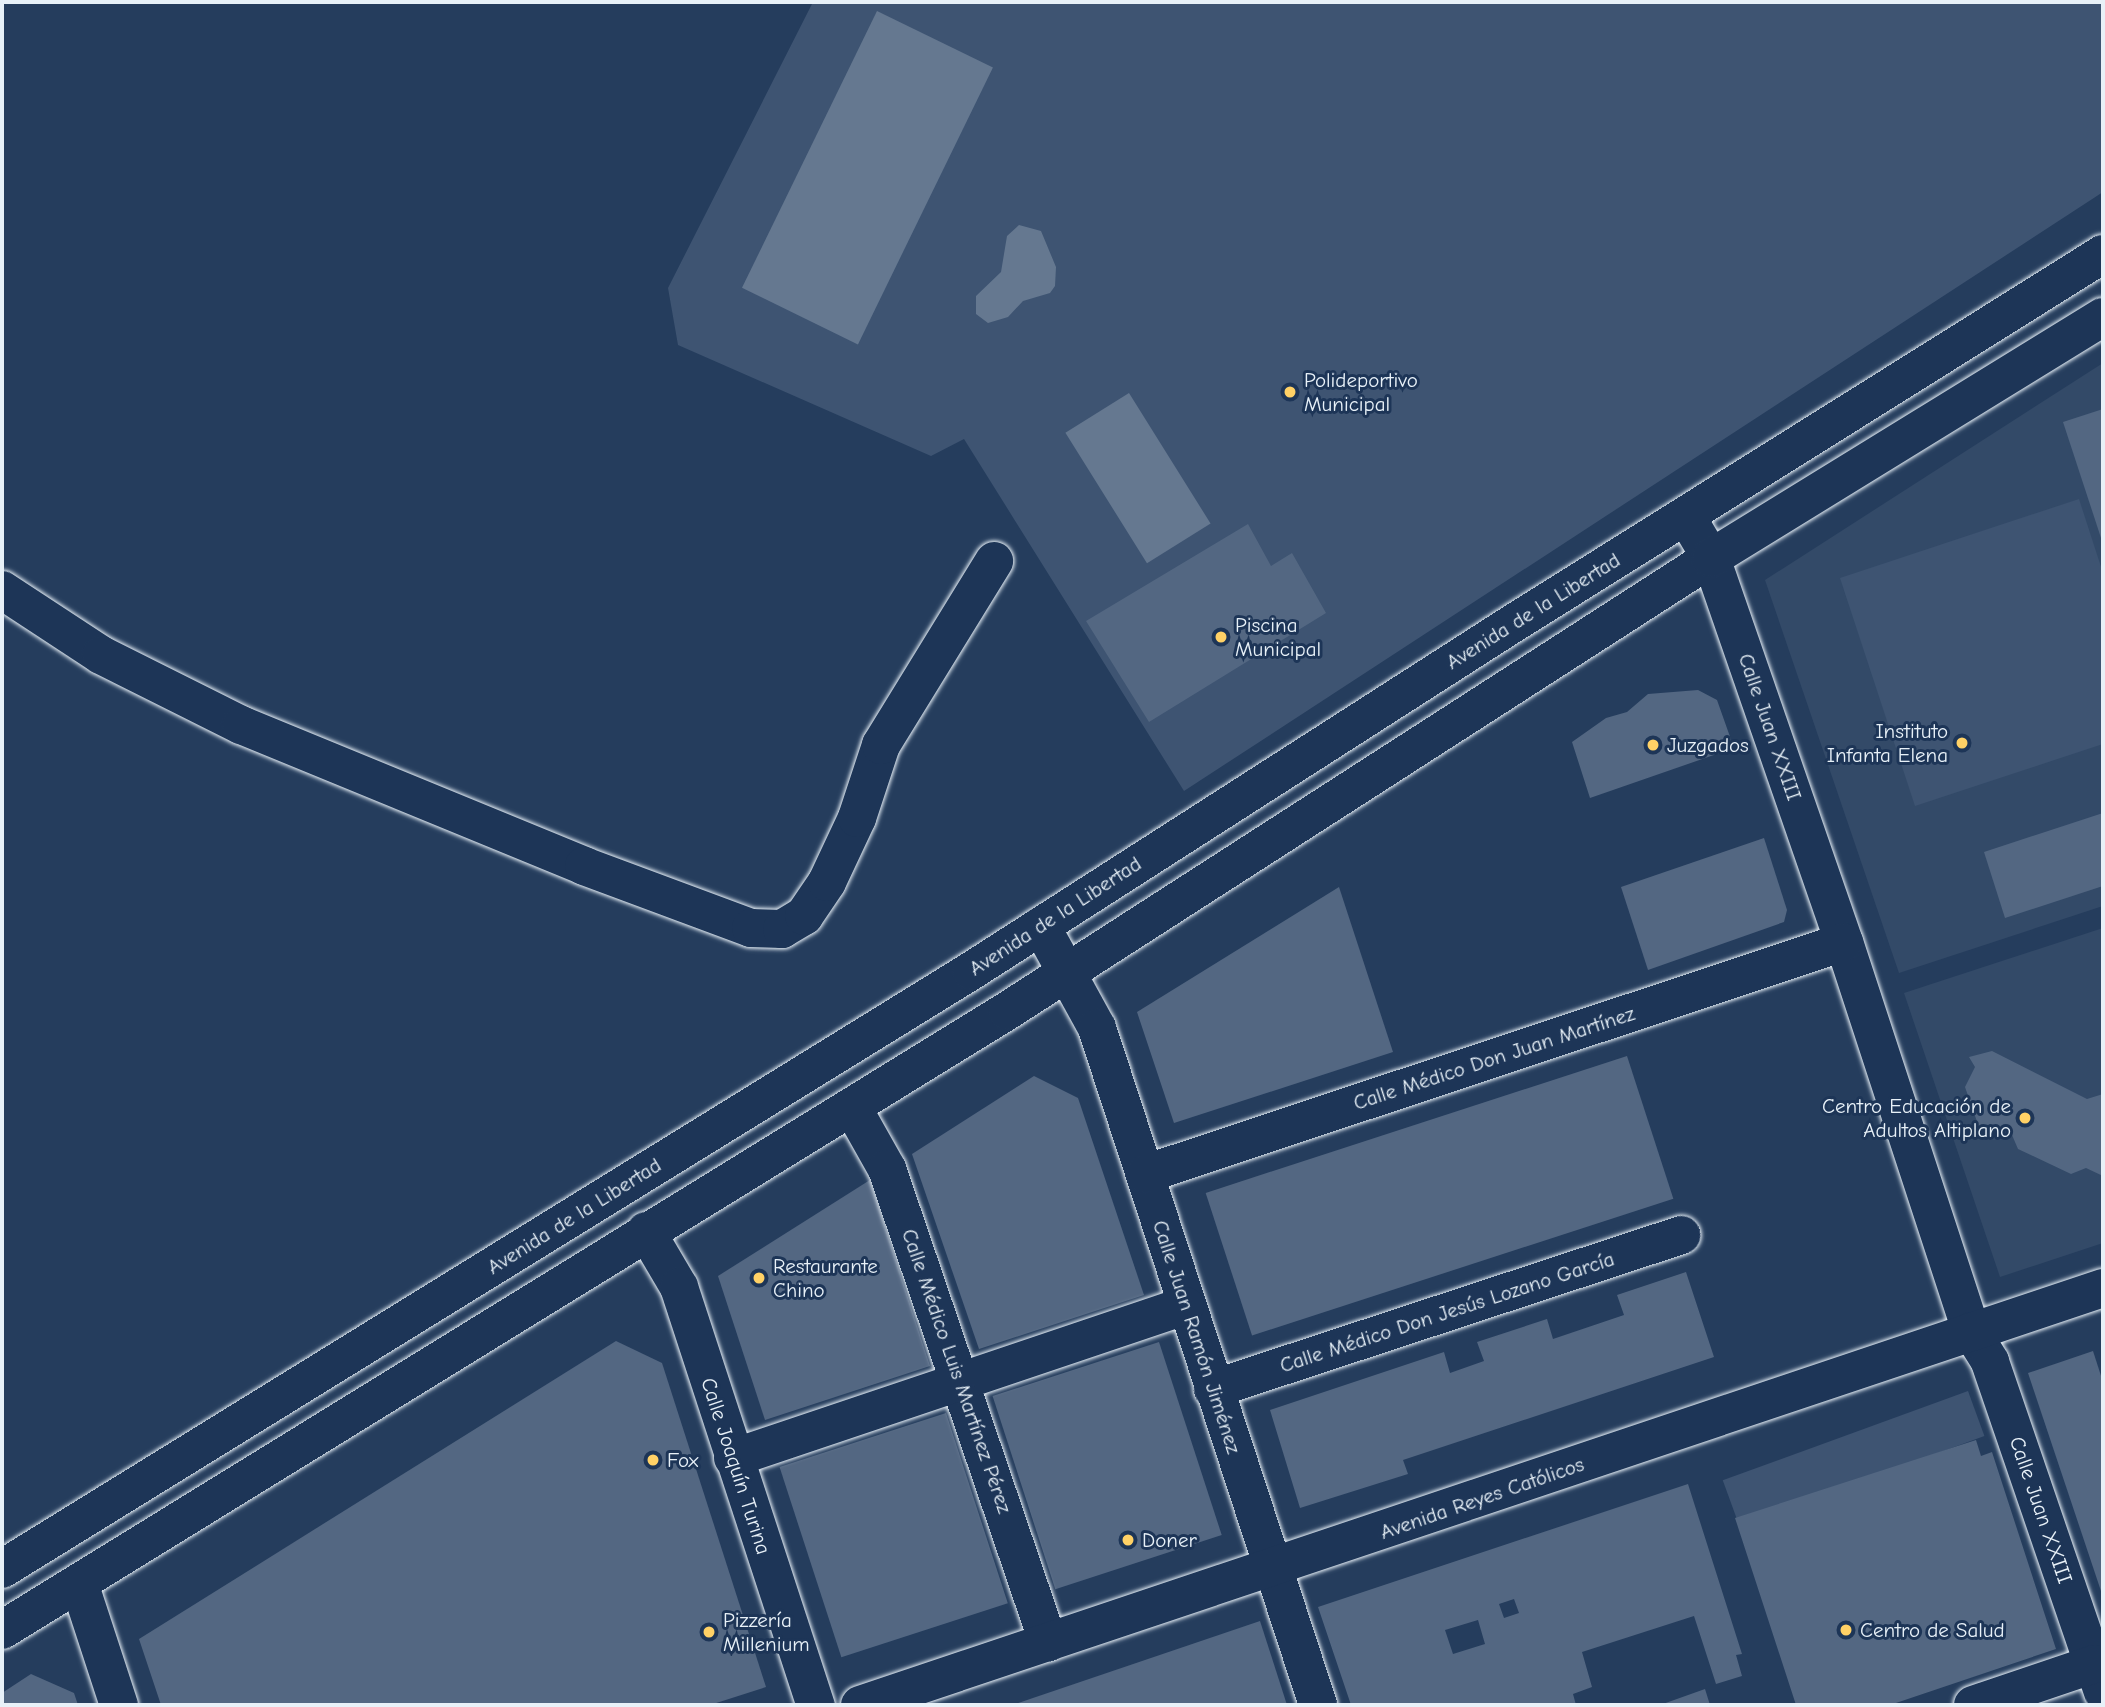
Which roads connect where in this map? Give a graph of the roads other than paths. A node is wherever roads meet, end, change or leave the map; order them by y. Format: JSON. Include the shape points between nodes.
{"nodes":[{"id":1,"x":2103,"y":254,"type":"edge"},
{"id":2,"x":2103,"y":317,"type":"edge"},
{"id":3,"x":1686,"y":516,"type":"junction"},
{"id":4,"x":1711,"y":558,"type":"junction"},
{"id":5,"x":994,"y":561,"type":"dead end"},
{"id":6,"x":2,"y":590,"type":"edge"},
{"id":7,"x":1041,"y":926,"type":"junction"},
{"id":8,"x":1844,"y":942,"type":"junction"},
{"id":9,"x":1065,"y":974,"type":"junction"},
{"id":10,"x":852,"y":1107,"type":"junction"},
{"id":11,"x":1144,"y":1174,"type":"junction"},
{"id":12,"x":646,"y":1231,"type":"junction"},
{"id":13,"x":1681,"y":1235,"type":"dead end"},
{"id":14,"x":2103,"y":1288,"type":"edge"},
{"id":15,"x":1185,"y":1306,"type":"junction"},
{"id":16,"x":1971,"y":1331,"type":"junction"},
{"id":17,"x":960,"y":1382,"type":"junction"},
{"id":18,"x":1213,"y":1389,"type":"junction"},
{"id":19,"x":733,"y":1458,"type":"junction"},
{"id":20,"x":2,"y":1569,"type":"edge"},
{"id":21,"x":1273,"y":1569,"type":"junction"},
{"id":22,"x":80,"y":1586,"type":"junction"},
{"id":23,"x":2,"y":1630,"type":"edge"},
{"id":24,"x":1048,"y":1642,"type":"junction"},
{"id":25,"x":2099,"y":1678,"type":"edge"},
{"id":26,"x":119,"y":1705,"type":"edge"},
{"id":27,"x":816,"y":1705,"type":"edge"},
{"id":28,"x":860,"y":1705,"type":"edge"},
{"id":29,"x":1318,"y":1705,"type":"edge"},
{"id":30,"x":1973,"y":1705,"type":"edge"}],
"edges":[{"from":1,"to":3,"type":"street","name":"Avenida de la Libertad"},
{"from":2,"to":4,"type":"street"},
{"from":3,"to":4,"type":"street","name":"Calle Juan XXIII"},
{"from":3,"to":7,"type":"street","name":"Avenida de la Libertad"},
{"from":4,"to":8,"type":"street","name":"Calle Juan XXIII"},
{"from":4,"to":9,"type":"street"},
{"from":5,"to":6,"type":"street","via":[[881,745],[857,818],[827,882],[804,916],[782,929],[751,928],[597,871],[253,730],[101,655]]},
{"from":7,"to":9,"type":"street","name":"Calle Juan Ramón Jiménez"},
{"from":7,"to":20,"type":"street","name":"Avenida de la Libertad"},
{"from":8,"to":11,"type":"street","name":"Calle Médico Don Juan Martínez"},
{"from":8,"to":16,"type":"street","name":"Calle Juan XXIII"},
{"from":9,"to":10,"type":"street"},
{"from":9,"to":11,"type":"street","name":"Calle Juan Ramón Jiménez","via":[[1097,1028]]},
{"from":10,"to":12,"type":"street"},
{"from":10,"to":17,"type":"street","name":"Calle Médico Luis Martínez Pérez","via":[[887,1169]]},
{"from":11,"to":15,"type":"street","name":"Calle Juan Ramón Jiménez"},
{"from":12,"to":19,"type":"street","name":"Calle Joaquín Turina","via":[[679,1287]]},
{"from":12,"to":22,"type":"street"},
{"from":13,"to":18,"type":"street","name":"Calle Médico Don Jesús Lozano García"},
{"from":14,"to":16,"type":"street","name":"Avenida Reyes Católicos"},
{"from":15,"to":17,"type":"street"},
{"from":15,"to":18,"type":"street","name":"Calle Juan Ramón Jiménez"},
{"from":16,"to":21,"type":"street","name":"Avenida Reyes Católicos"},
{"from":16,"to":25,"type":"street","name":"Calle Juan XXIII","via":[[1990,1362]]},
{"from":17,"to":19,"type":"street"},
{"from":17,"to":24,"type":"street","name":"Calle Médico Luis Martínez Pérez"},
{"from":18,"to":21,"type":"street","name":"Calle Juan Ramón Jiménez"},
{"from":19,"to":27,"type":"street","name":"Calle Joaquín Turina"},
{"from":21,"to":24,"type":"street","name":"Avenida Reyes Católicos"},
{"from":21,"to":29,"type":"street","name":"Calle Juan Ramón Jiménez"},
{"from":22,"to":23,"type":"street"},
{"from":22,"to":26,"type":"street"},
{"from":24,"to":28,"type":"street","name":"Avenida Reyes Católicos"},
{"from":25,"to":30,"type":"street"}]}
